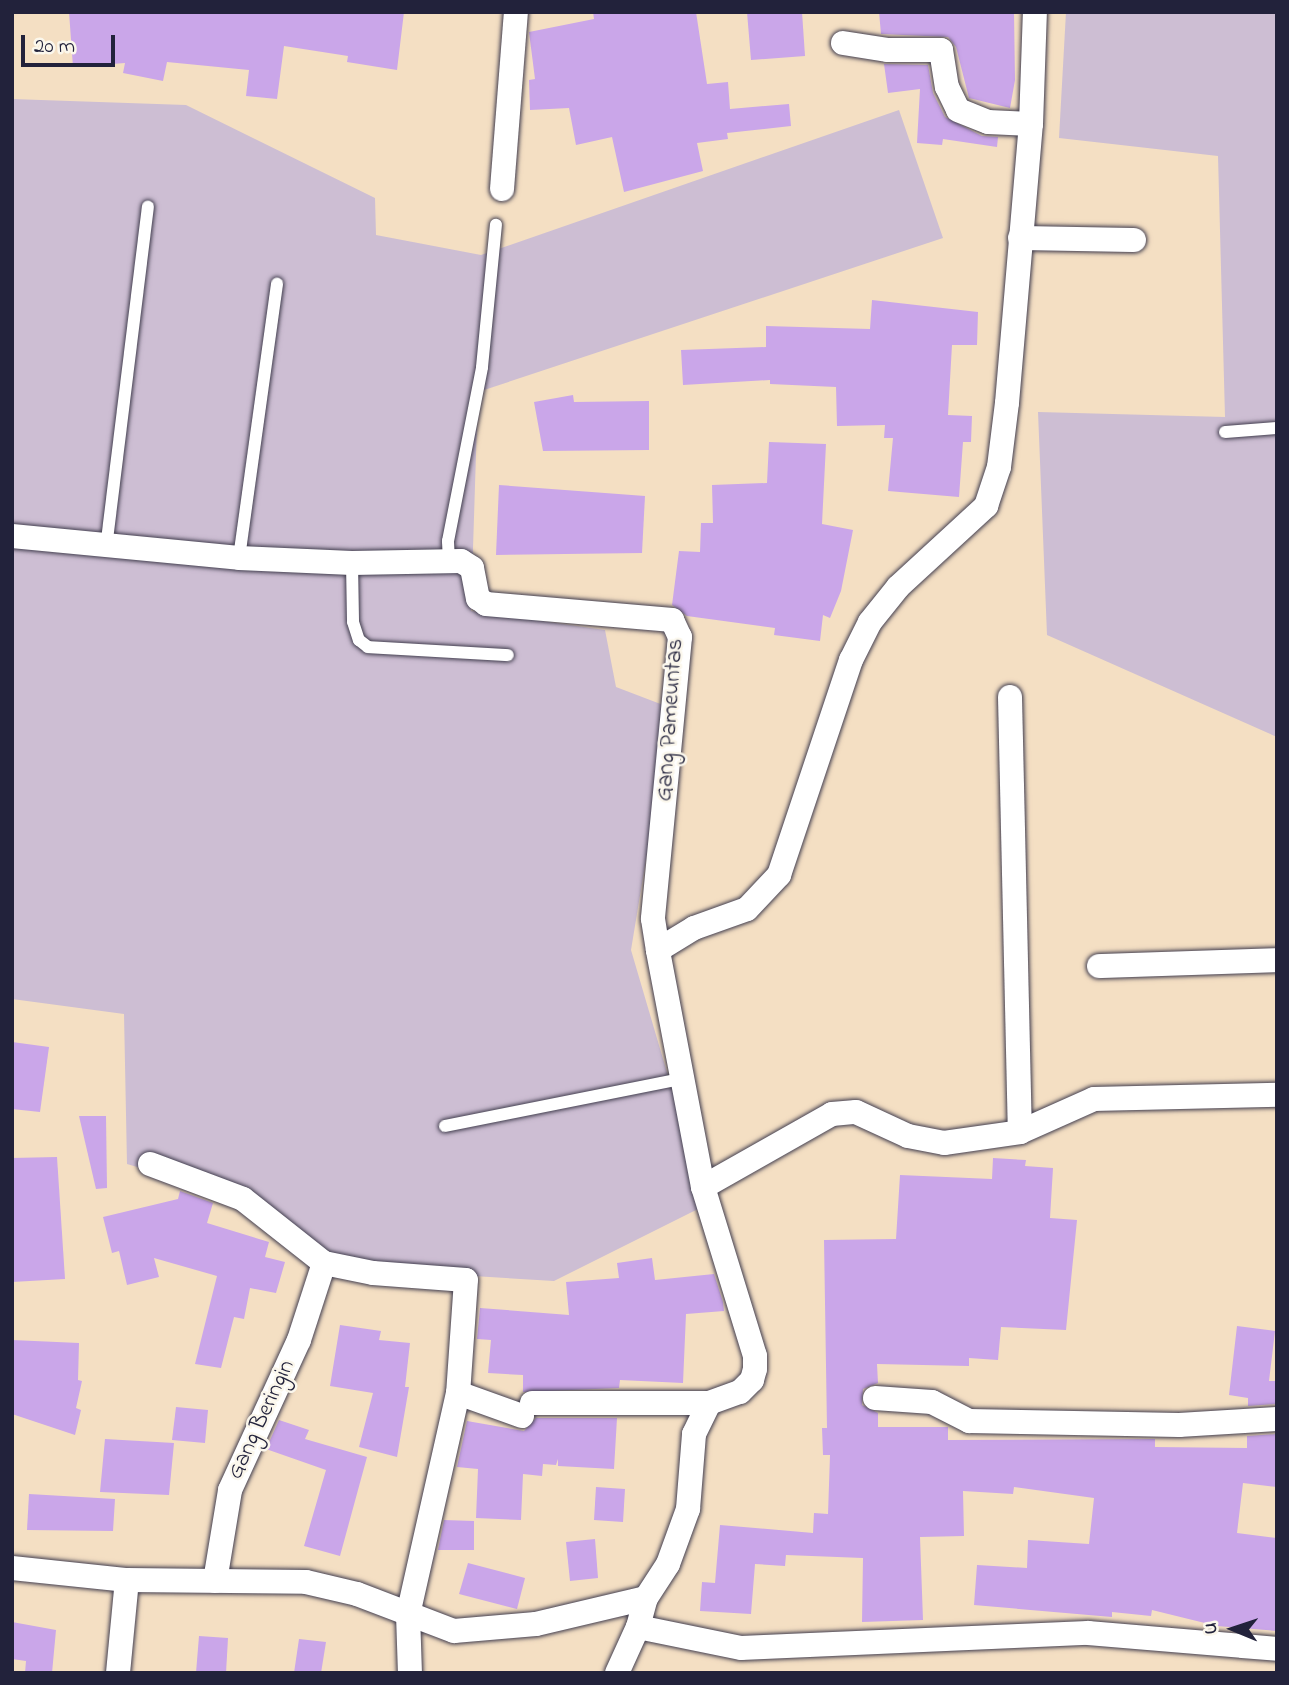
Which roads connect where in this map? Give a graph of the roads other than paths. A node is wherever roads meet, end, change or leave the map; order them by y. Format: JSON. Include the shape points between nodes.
{"nodes":[{"id":1,"x":516,"y":12,"type":"edge"},
{"id":2,"x":1035,"y":12,"type":"edge"},
{"id":3,"x":843,"y":43,"type":"dead end"},
{"id":4,"x":1031,"y":124,"type":"junction"},
{"id":5,"x":502,"y":188,"type":"dead end"},
{"id":6,"x":148,"y":207,"type":"dead end"},
{"id":7,"x":496,"y":225,"type":"dead end"},
{"id":8,"x":1020,"y":238,"type":"junction"},
{"id":9,"x":1134,"y":240,"type":"dead end"},
{"id":10,"x":277,"y":284,"type":"dead end"},
{"id":11,"x":1277,"y":428,"type":"edge"},
{"id":12,"x":1225,"y":432,"type":"dead end"},
{"id":13,"x":12,"y":536,"type":"edge"},
{"id":14,"x":106,"y":548,"type":"junction"},
{"id":15,"x":239,"y":558,"type":"junction"},
{"id":16,"x":449,"y":561,"type":"junction"},
{"id":17,"x":352,"y":563,"type":"junction"},
{"id":18,"x":508,"y":655,"type":"dead end"},
{"id":19,"x":1010,"y":697,"type":"dead end"},
{"id":20,"x":658,"y":950,"type":"junction"},
{"id":21,"x":1277,"y":960,"type":"edge"},
{"id":22,"x":1099,"y":966,"type":"dead end"},
{"id":23,"x":680,"y":1079,"type":"junction"},
{"id":24,"x":1277,"y":1095,"type":"edge"},
{"id":25,"x":444,"y":1126,"type":"dead end"},
{"id":26,"x":1020,"y":1132,"type":"junction"},
{"id":27,"x":150,"y":1164,"type":"dead end"},
{"id":28,"x":703,"y":1187,"type":"junction"},
{"id":29,"x":324,"y":1263,"type":"junction"},
{"id":30,"x":458,"y":1394,"type":"junction"},
{"id":31,"x":875,"y":1398,"type":"dead end"},
{"id":32,"x":709,"y":1403,"type":"junction"},
{"id":33,"x":1277,"y":1419,"type":"edge"},
{"id":34,"x":12,"y":1568,"type":"edge"},
{"id":35,"x":127,"y":1580,"type":"junction"},
{"id":36,"x":215,"y":1581,"type":"junction"},
{"id":37,"x":646,"y":1598,"type":"junction"},
{"id":38,"x":408,"y":1614,"type":"junction"},
{"id":39,"x":638,"y":1627,"type":"junction"},
{"id":40,"x":1277,"y":1649,"type":"edge"},
{"id":41,"x":118,"y":1673,"type":"edge"},
{"id":42,"x":410,"y":1673,"type":"edge"},
{"id":43,"x":617,"y":1673,"type":"edge"}],
"edges":[{"from":1,"to":5,"type":"street"},
{"from":2,"to":4,"type":"street"},
{"from":3,"to":4,"type":"street","via":[[888,50],[940,50],[947,87],[958,110],[988,122]]},
{"from":4,"to":8,"type":"street"},
{"from":6,"to":14,"type":"lane"},
{"from":7,"to":16,"type":"lane","via":[[482,367],[448,541]]},
{"from":8,"to":9,"type":"street"},
{"from":8,"to":20,"type":"street","via":[[999,467],[986,506],[898,587],[870,622],[851,660],[779,875],[747,909],[694,928]]},
{"from":10,"to":15,"type":"lane"},
{"from":11,"to":12,"type":"lane"},
{"from":13,"to":14,"type":"street"},
{"from":14,"to":15,"type":"street"},
{"from":15,"to":17,"type":"street"},
{"from":16,"to":17,"type":"street"},
{"from":16,"to":20,"type":"street","name":"Gang Pameuntas","via":[[472,568],[478,598],[486,604],[672,620],[678,626],[653,919]]},
{"from":17,"to":18,"type":"lane","via":[[353,622],[359,640],[368,647]]},
{"from":19,"to":26,"type":"street"},
{"from":20,"to":23,"type":"street"},
{"from":21,"to":22,"type":"street"},
{"from":23,"to":25,"type":"lane"},
{"from":23,"to":28,"type":"street"},
{"from":24,"to":26,"type":"street","via":[[1094,1099]]},
{"from":26,"to":28,"type":"street","via":[[944,1143],[908,1136],[856,1112],[832,1114]]},
{"from":27,"to":29,"type":"street","via":[[243,1199]]},
{"from":28,"to":32,"type":"street","via":[[755,1356],[752,1380],[740,1392]]},
{"from":29,"to":30,"type":"street","via":[[373,1273],[466,1280]]},
{"from":29,"to":36,"type":"street","name":"Gang Beringin","via":[[299,1339],[230,1490]]},
{"from":30,"to":32,"type":"street","via":[[527,1409]]},
{"from":30,"to":38,"type":"street"},
{"from":31,"to":33,"type":"street","via":[[932,1402],[969,1421],[1179,1425]]},
{"from":32,"to":37,"type":"street","via":[[694,1434],[688,1509],[668,1564]]},
{"from":34,"to":35,"type":"street"},
{"from":35,"to":36,"type":"street"},
{"from":35,"to":41,"type":"street"},
{"from":36,"to":38,"type":"street","via":[[306,1582],[357,1594]]},
{"from":37,"to":38,"type":"street","via":[[536,1624],[454,1631]]},
{"from":37,"to":39,"type":"street"},
{"from":38,"to":42,"type":"street"},
{"from":39,"to":40,"type":"street","via":[[741,1648],[1088,1633]]},
{"from":39,"to":43,"type":"street"}]}
